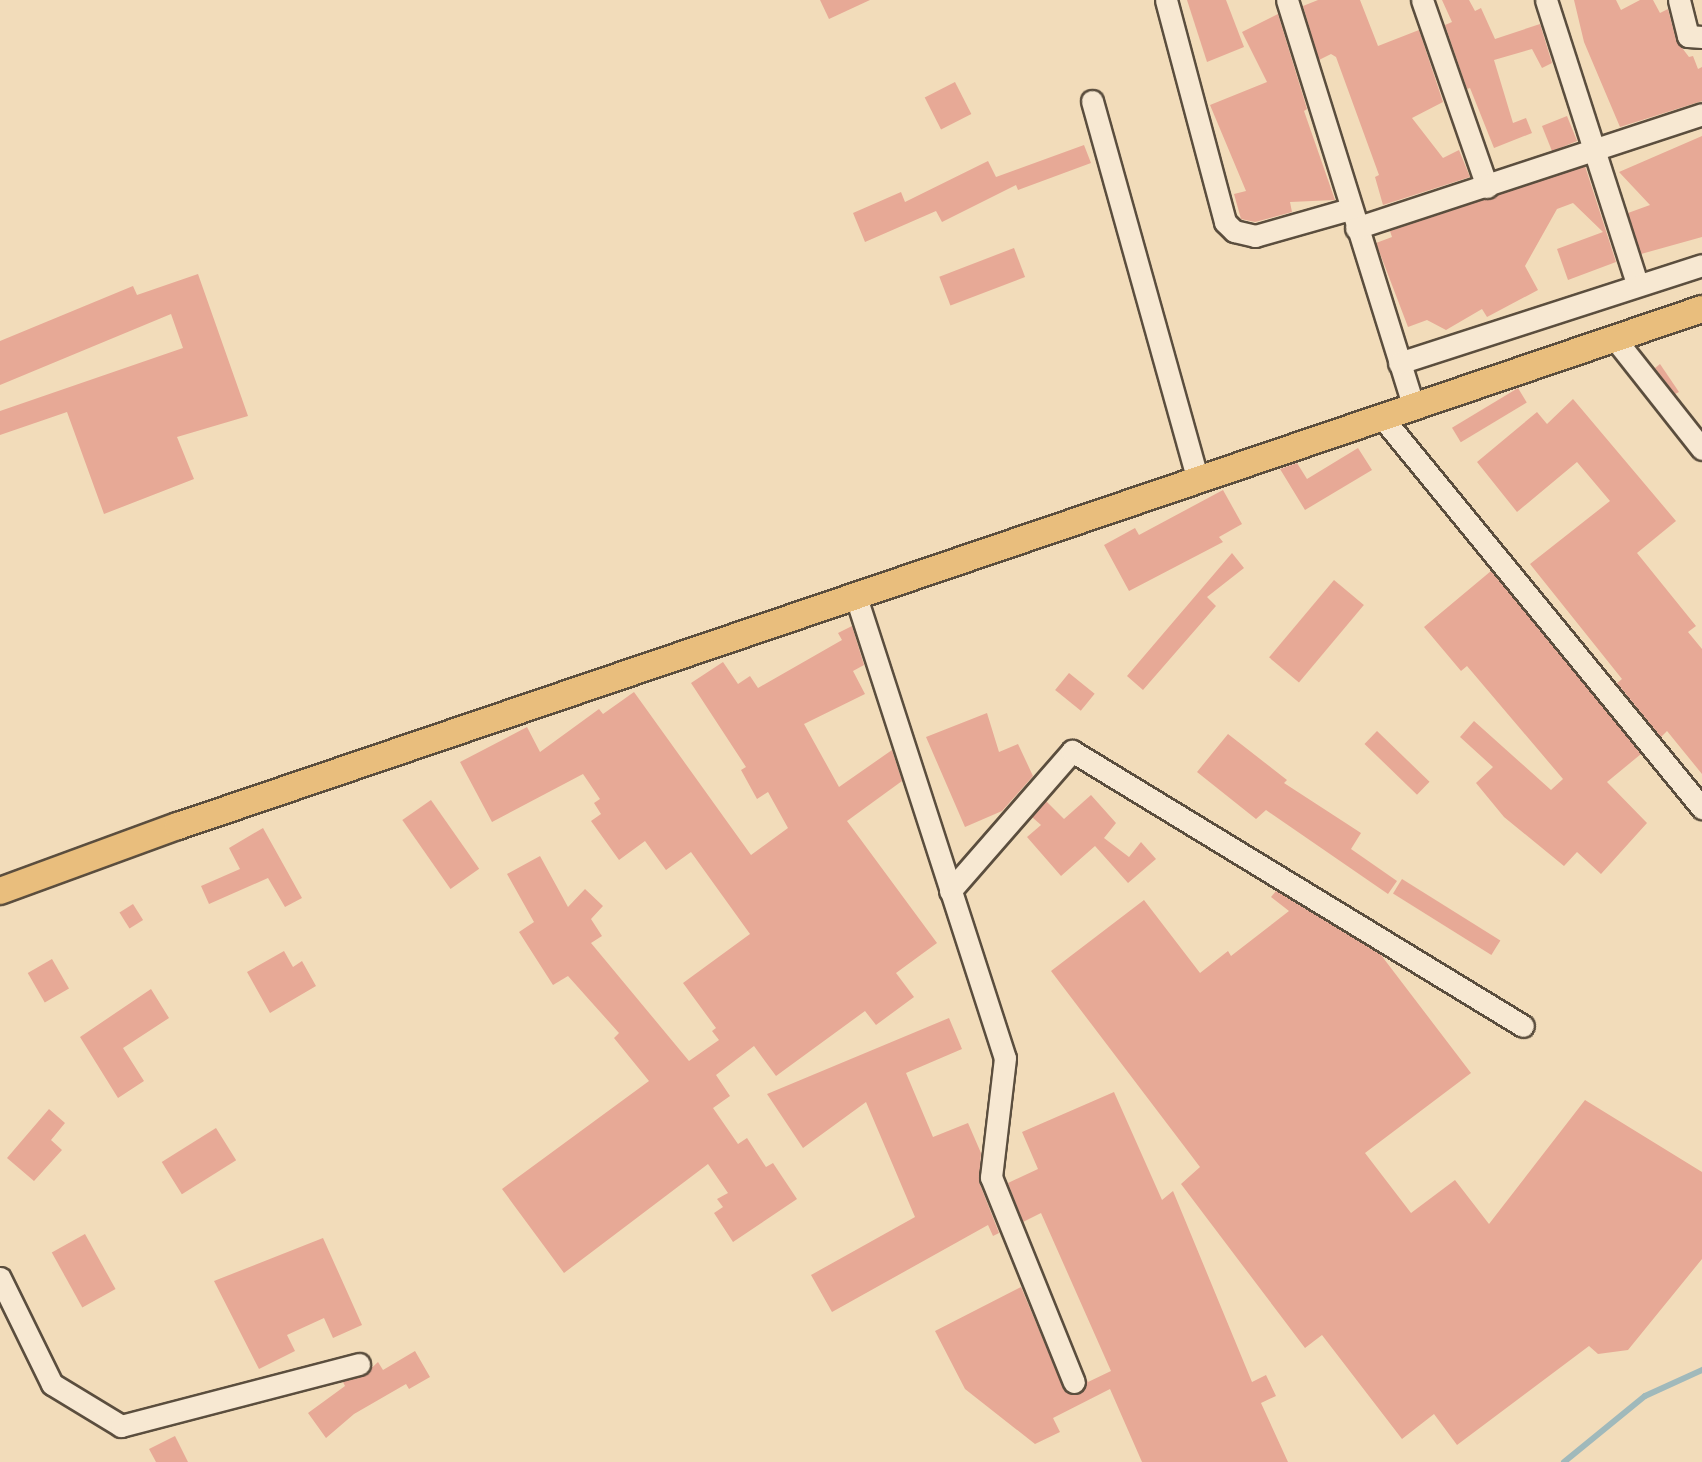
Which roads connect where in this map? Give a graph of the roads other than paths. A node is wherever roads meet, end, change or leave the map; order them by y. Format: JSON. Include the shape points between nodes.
{"nodes":[{"id":1,"x":1166,"y":0,"type":"edge"},
{"id":2,"x":1287,"y":0,"type":"edge"},
{"id":3,"x":1422,"y":0,"type":"edge"},
{"id":4,"x":1546,"y":0,"type":"edge"},
{"id":5,"x":1679,"y":0,"type":"edge"},
{"id":6,"x":1702,"y":37,"type":"edge"},
{"id":7,"x":1092,"y":101,"type":"dead end"},
{"id":8,"x":1702,"y":114,"type":"edge"},
{"id":9,"x":1592,"y":149,"type":"junction"},
{"id":10,"x":1487,"y":187,"type":"junction"},
{"id":11,"x":1353,"y":219,"type":"junction"},
{"id":12,"x":1702,"y":265,"type":"edge"},
{"id":13,"x":1637,"y":284,"type":"junction"},
{"id":14,"x":1702,"y":309,"type":"edge"},
{"id":15,"x":1615,"y":339,"type":"junction"},
{"id":16,"x":1399,"y":363,"type":"junction"},
{"id":17,"x":1413,"y":405,"type":"junction"},
{"id":18,"x":1381,"y":416,"type":"junction"},
{"id":19,"x":1702,"y":449,"type":"edge"},
{"id":20,"x":1197,"y":478,"type":"junction"},
{"id":21,"x":856,"y":597,"type":"junction"},
{"id":22,"x":1702,"y":808,"type":"edge"},
{"id":23,"x":0,"y":891,"type":"edge"},
{"id":24,"x":950,"y":891,"type":"junction"},
{"id":25,"x":1522,"y":1026,"type":"dead end"},
{"id":26,"x":0,"y":1278,"type":"edge"},
{"id":27,"x":359,"y":1364,"type":"dead end"},
{"id":28,"x":1074,"y":1382,"type":"dead end"}],
"edges":[{"from":1,"to":11,"type":"street","via":[[1225,222],[1234,231],[1255,236]]},
{"from":2,"to":11,"type":"street"},
{"from":3,"to":10,"type":"street"},
{"from":4,"to":9,"type":"street"},
{"from":5,"to":6,"type":"street","via":[[1688,36]]},
{"from":7,"to":20,"type":"street"},
{"from":8,"to":9,"type":"street"},
{"from":9,"to":10,"type":"street"},
{"from":9,"to":13,"type":"street"},
{"from":10,"to":11,"type":"street"},
{"from":11,"to":16,"type":"street"},
{"from":12,"to":13,"type":"street"},
{"from":13,"to":16,"type":"street"},
{"from":14,"to":15,"type":"main road"},
{"from":15,"to":17,"type":"main road"},
{"from":15,"to":19,"type":"street"},
{"from":16,"to":17,"type":"street"},
{"from":17,"to":18,"type":"main road"},
{"from":18,"to":20,"type":"main road"},
{"from":18,"to":22,"type":"street"},
{"from":20,"to":21,"type":"main road"},
{"from":21,"to":23,"type":"main road"},
{"from":21,"to":24,"type":"street"},
{"from":24,"to":25,"type":"street","via":[[1072,751]]},
{"from":24,"to":28,"type":"street","via":[[1005,1058],[991,1177]]},
{"from":26,"to":27,"type":"street","via":[[52,1384],[121,1426]]}]}
